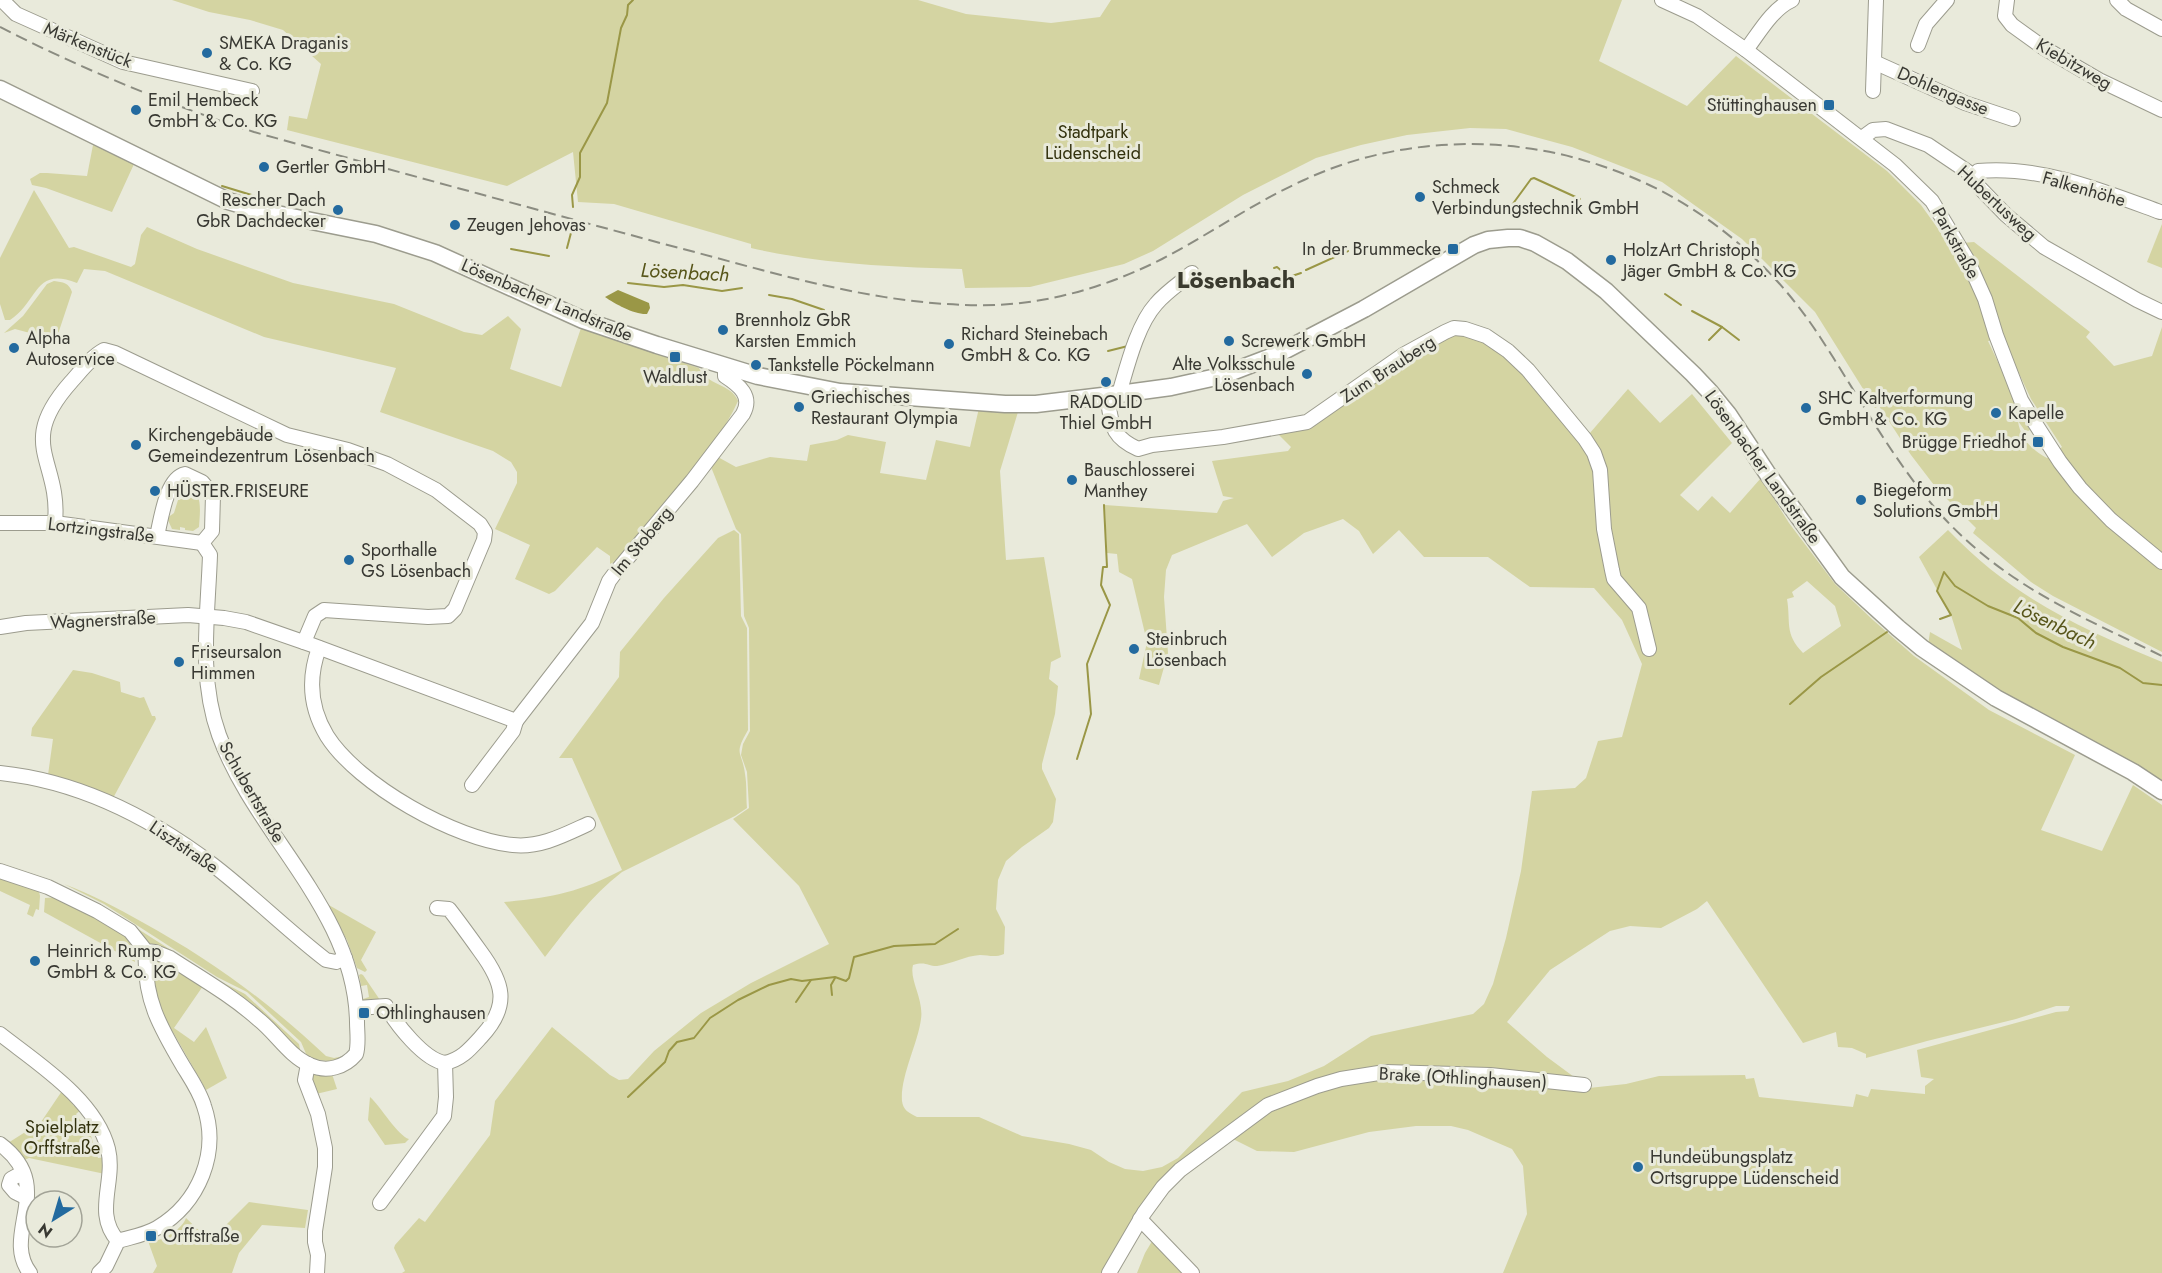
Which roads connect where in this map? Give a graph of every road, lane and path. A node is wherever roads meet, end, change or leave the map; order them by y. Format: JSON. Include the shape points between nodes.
{"nodes":[{"id":1,"x":3,"y":0,"type":"edge"},
{"id":2,"x":1662,"y":0,"type":"edge"},
{"id":3,"x":1792,"y":0,"type":"edge"},
{"id":4,"x":1875,"y":0,"type":"edge"},
{"id":5,"x":1947,"y":0,"type":"edge"},
{"id":6,"x":2007,"y":0,"type":"edge"},
{"id":7,"x":2117,"y":0,"type":"edge"},
{"id":8,"x":2162,"y":29,"type":"edge"},
{"id":9,"x":1918,"y":45,"type":"dead end"},
{"id":10,"x":1746,"y":50,"type":"junction"},
{"id":11,"x":1874,"y":62,"type":"junction"},
{"id":12,"x":0,"y":89,"type":"edge"},
{"id":13,"x":252,"y":91,"type":"dead end"},
{"id":14,"x":1873,"y":91,"type":"dead end"},
{"id":15,"x":2162,"y":110,"type":"edge"},
{"id":16,"x":2013,"y":119,"type":"dead end"},
{"id":17,"x":1862,"y":138,"type":"junction"},
{"id":18,"x":1974,"y":176,"type":"junction"},
{"id":19,"x":2160,"y":212,"type":"dead end"},
{"id":20,"x":1192,"y":273,"type":"dead end"},
{"id":21,"x":2162,"y":312,"type":"edge"},
{"id":22,"x":725,"y":366,"type":"junction"},
{"id":23,"x":1113,"y":395,"type":"junction"},
{"id":24,"x":0,"y":523,"type":"edge"},
{"id":25,"x":55,"y":523,"type":"junction"},
{"id":26,"x":157,"y":536,"type":"junction"},
{"id":27,"x":202,"y":543,"type":"junction"},
{"id":28,"x":2162,"y":562,"type":"edge"},
{"id":29,"x":207,"y":616,"type":"junction"},
{"id":30,"x":0,"y":627,"type":"edge"},
{"id":31,"x":304,"y":642,"type":"junction"},
{"id":32,"x":319,"y":648,"type":"junction"},
{"id":33,"x":1649,"y":650,"type":"dead end"},
{"id":34,"x":516,"y":722,"type":"junction"},
{"id":35,"x":0,"y":773,"type":"edge"},
{"id":36,"x":472,"y":785,"type":"dead end"},
{"id":37,"x":2162,"y":791,"type":"edge"},
{"id":38,"x":588,"y":824,"type":"dead end"},
{"id":39,"x":0,"y":871,"type":"edge"},
{"id":40,"x":437,"y":908,"type":"dead end"},
{"id":41,"x":146,"y":951,"type":"junction"},
{"id":42,"x":345,"y":958,"type":"junction"},
{"id":43,"x":357,"y":1008,"type":"junction"},
{"id":44,"x":0,"y":1034,"type":"edge"},
{"id":45,"x":15,"y":1046,"type":"junction"},
{"id":46,"x":0,"y":1047,"type":"edge"},
{"id":47,"x":445,"y":1063,"type":"junction"},
{"id":48,"x":308,"y":1064,"type":"junction"},
{"id":49,"x":1584,"y":1085,"type":"dead end"},
{"id":50,"x":2,"y":1145,"type":"edge"},
{"id":51,"x":380,"y":1203,"type":"dead end"},
{"id":52,"x":1140,"y":1220,"type":"junction"},
{"id":53,"x":118,"y":1241,"type":"junction"},
{"id":54,"x":17,"y":1268,"type":"edge"},
{"id":55,"x":30,"y":1273,"type":"edge"},
{"id":56,"x":99,"y":1273,"type":"edge"},
{"id":57,"x":316,"y":1273,"type":"edge"},
{"id":58,"x":1109,"y":1273,"type":"edge"},
{"id":59,"x":1192,"y":1273,"type":"edge"}],
"edges":[{"from":1,"to":13,"type":"street","name":"Märkenstück","via":[[16,14],[123,62]]},
{"from":2,"to":10,"type":"street","name":"Parkstraße","via":[[1697,16]]},
{"from":3,"to":10,"type":"street","via":[[1773,16]]},
{"from":4,"to":11,"type":"street","name":"Dohlengasse"},
{"from":5,"to":9,"type":"street","via":[[1926,24]]},
{"from":6,"to":15,"type":"street","name":"Kiebitzweg","via":[[2006,16],[2012,25],[2044,48]]},
{"from":7,"to":8,"type":"street"},
{"from":10,"to":17,"type":"street","name":"Parkstraße"},
{"from":11,"to":14,"type":"street","name":"Dohlengasse"},
{"from":11,"to":16,"type":"street","name":"Dohlengasse","via":[[1965,103]]},
{"from":12,"to":22,"type":"main road","name":"Lösenbacher Landstraße","via":[[228,201],[376,234],[435,253],[583,320]]},
{"from":17,"to":18,"type":"street","name":"Hubertusweg","via":[[1873,130],[1886,129],[1928,145]]},
{"from":17,"to":28,"type":"street","name":"Parkstraße","via":[[1914,181],[1953,234],[1984,299],[2021,400],[2060,462],[2111,520]]},
{"from":18,"to":19,"type":"street","name":"Falkenhöhe","via":[[1978,171],[1988,170],[2064,180]]},
{"from":18,"to":21,"type":"street","name":"Hubertusweg","via":[[1979,187],[2044,246]]},
{"from":20,"to":23,"type":"street","via":[[1156,303],[1147,316]]},
{"from":22,"to":23,"type":"main road","name":"Lösenbacher Landstraße","via":[[840,392],[1036,404]]},
{"from":22,"to":34,"type":"street","name":"Im Stoberg","via":[[724,376],[744,391],[743,414],[615,573],[592,623]]},
{"from":23,"to":33,"type":"street","name":"Zum Brauberg","via":[[1113,430],[1138,449],[1223,437],[1307,422],[1403,355],[1454,328],[1486,336],[1528,370],[1593,453],[1600,470],[1604,529],[1614,579],[1639,608]]},
{"from":23,"to":37,"type":"main road","name":"Lösenbacher Landstraße","via":[[1221,376],[1276,355],[1482,242],[1520,238],[1535,243],[1567,261],[1606,291],[1693,374],[1728,414],[1842,577],[1898,628],[1996,698]]},
{"from":24,"to":25,"type":"street","name":"Lortzingstraße"},
{"from":25,"to":26,"type":"street","name":"Lortzingstraße"},
{"from":25,"to":31,"type":"street","via":[[56,500],[42,443],[44,427],[61,393],[104,350],[287,435],[387,464],[436,490],[484,528],[484,540],[455,609],[448,616],[324,610],[315,616]]},
{"from":26,"to":27,"type":"street","name":"Lortzingstraße"},
{"from":26,"to":27,"type":"street","via":[[171,485],[185,474],[202,482],[213,495],[212,531]]},
{"from":27,"to":29,"type":"street","name":"Schubertstraße","via":[[210,555]]},
{"from":29,"to":30,"type":"street","name":"Wagnerstraße"},
{"from":29,"to":31,"type":"street","via":[[246,622]]},
{"from":29,"to":42,"type":"street","name":"Schubertstraße","via":[[208,692],[225,751],[329,920]]},
{"from":31,"to":32,"type":"street"},
{"from":32,"to":34,"type":"street"},
{"from":32,"to":38,"type":"street","via":[[311,679],[320,721],[341,753],[389,794],[451,827],[496,843],[545,842]]},
{"from":34,"to":36,"type":"street","name":"Im Stoberg"},
{"from":35,"to":42,"type":"street","name":"Lisztstraße","via":[[77,790],[156,826],[213,865],[326,960],[336,962]]},
{"from":39,"to":41,"type":"street","via":[[48,887],[97,911],[130,931]]},
{"from":40,"to":47,"type":"street","via":[[449,909],[462,926],[495,972],[501,993],[489,1028],[462,1057]]},
{"from":41,"to":48,"type":"street","via":[[170,958],[231,998]]},
{"from":41,"to":53,"type":"street","via":[[146,987],[151,1006],[204,1106],[209,1143],[201,1180],[181,1210],[152,1231]]},
{"from":42,"to":43,"type":"street","name":"Schubertstraße"},
{"from":43,"to":47,"type":"street","via":[[386,1006],[418,1045],[435,1060]]},
{"from":43,"to":48,"type":"street","name":"Schubertstraße","via":[[358,1049],[354,1056],[338,1067]]},
{"from":44,"to":45,"type":"street"},
{"from":45,"to":46,"type":"street"},
{"from":45,"to":53,"type":"street","via":[[66,1086],[100,1130],[108,1147],[111,1171],[106,1221]]},
{"from":47,"to":51,"type":"street","via":[[444,1116]]},
{"from":48,"to":57,"type":"street","via":[[305,1080],[325,1148],[315,1231]]},
{"from":49,"to":52,"type":"street","name":"Brake (Othlinghausen)","via":[[1490,1075],[1385,1072],[1341,1078],[1268,1106],[1180,1170]]},
{"from":50,"to":54,"type":"street","via":[[22,1173],[23,1196],[14,1234]]},
{"from":52,"to":58,"type":"street","name":"Brake (Othlinghausen)"},
{"from":52,"to":59,"type":"street"},
{"from":53,"to":56,"type":"street"},
{"from":54,"to":55,"type":"street"}]}
